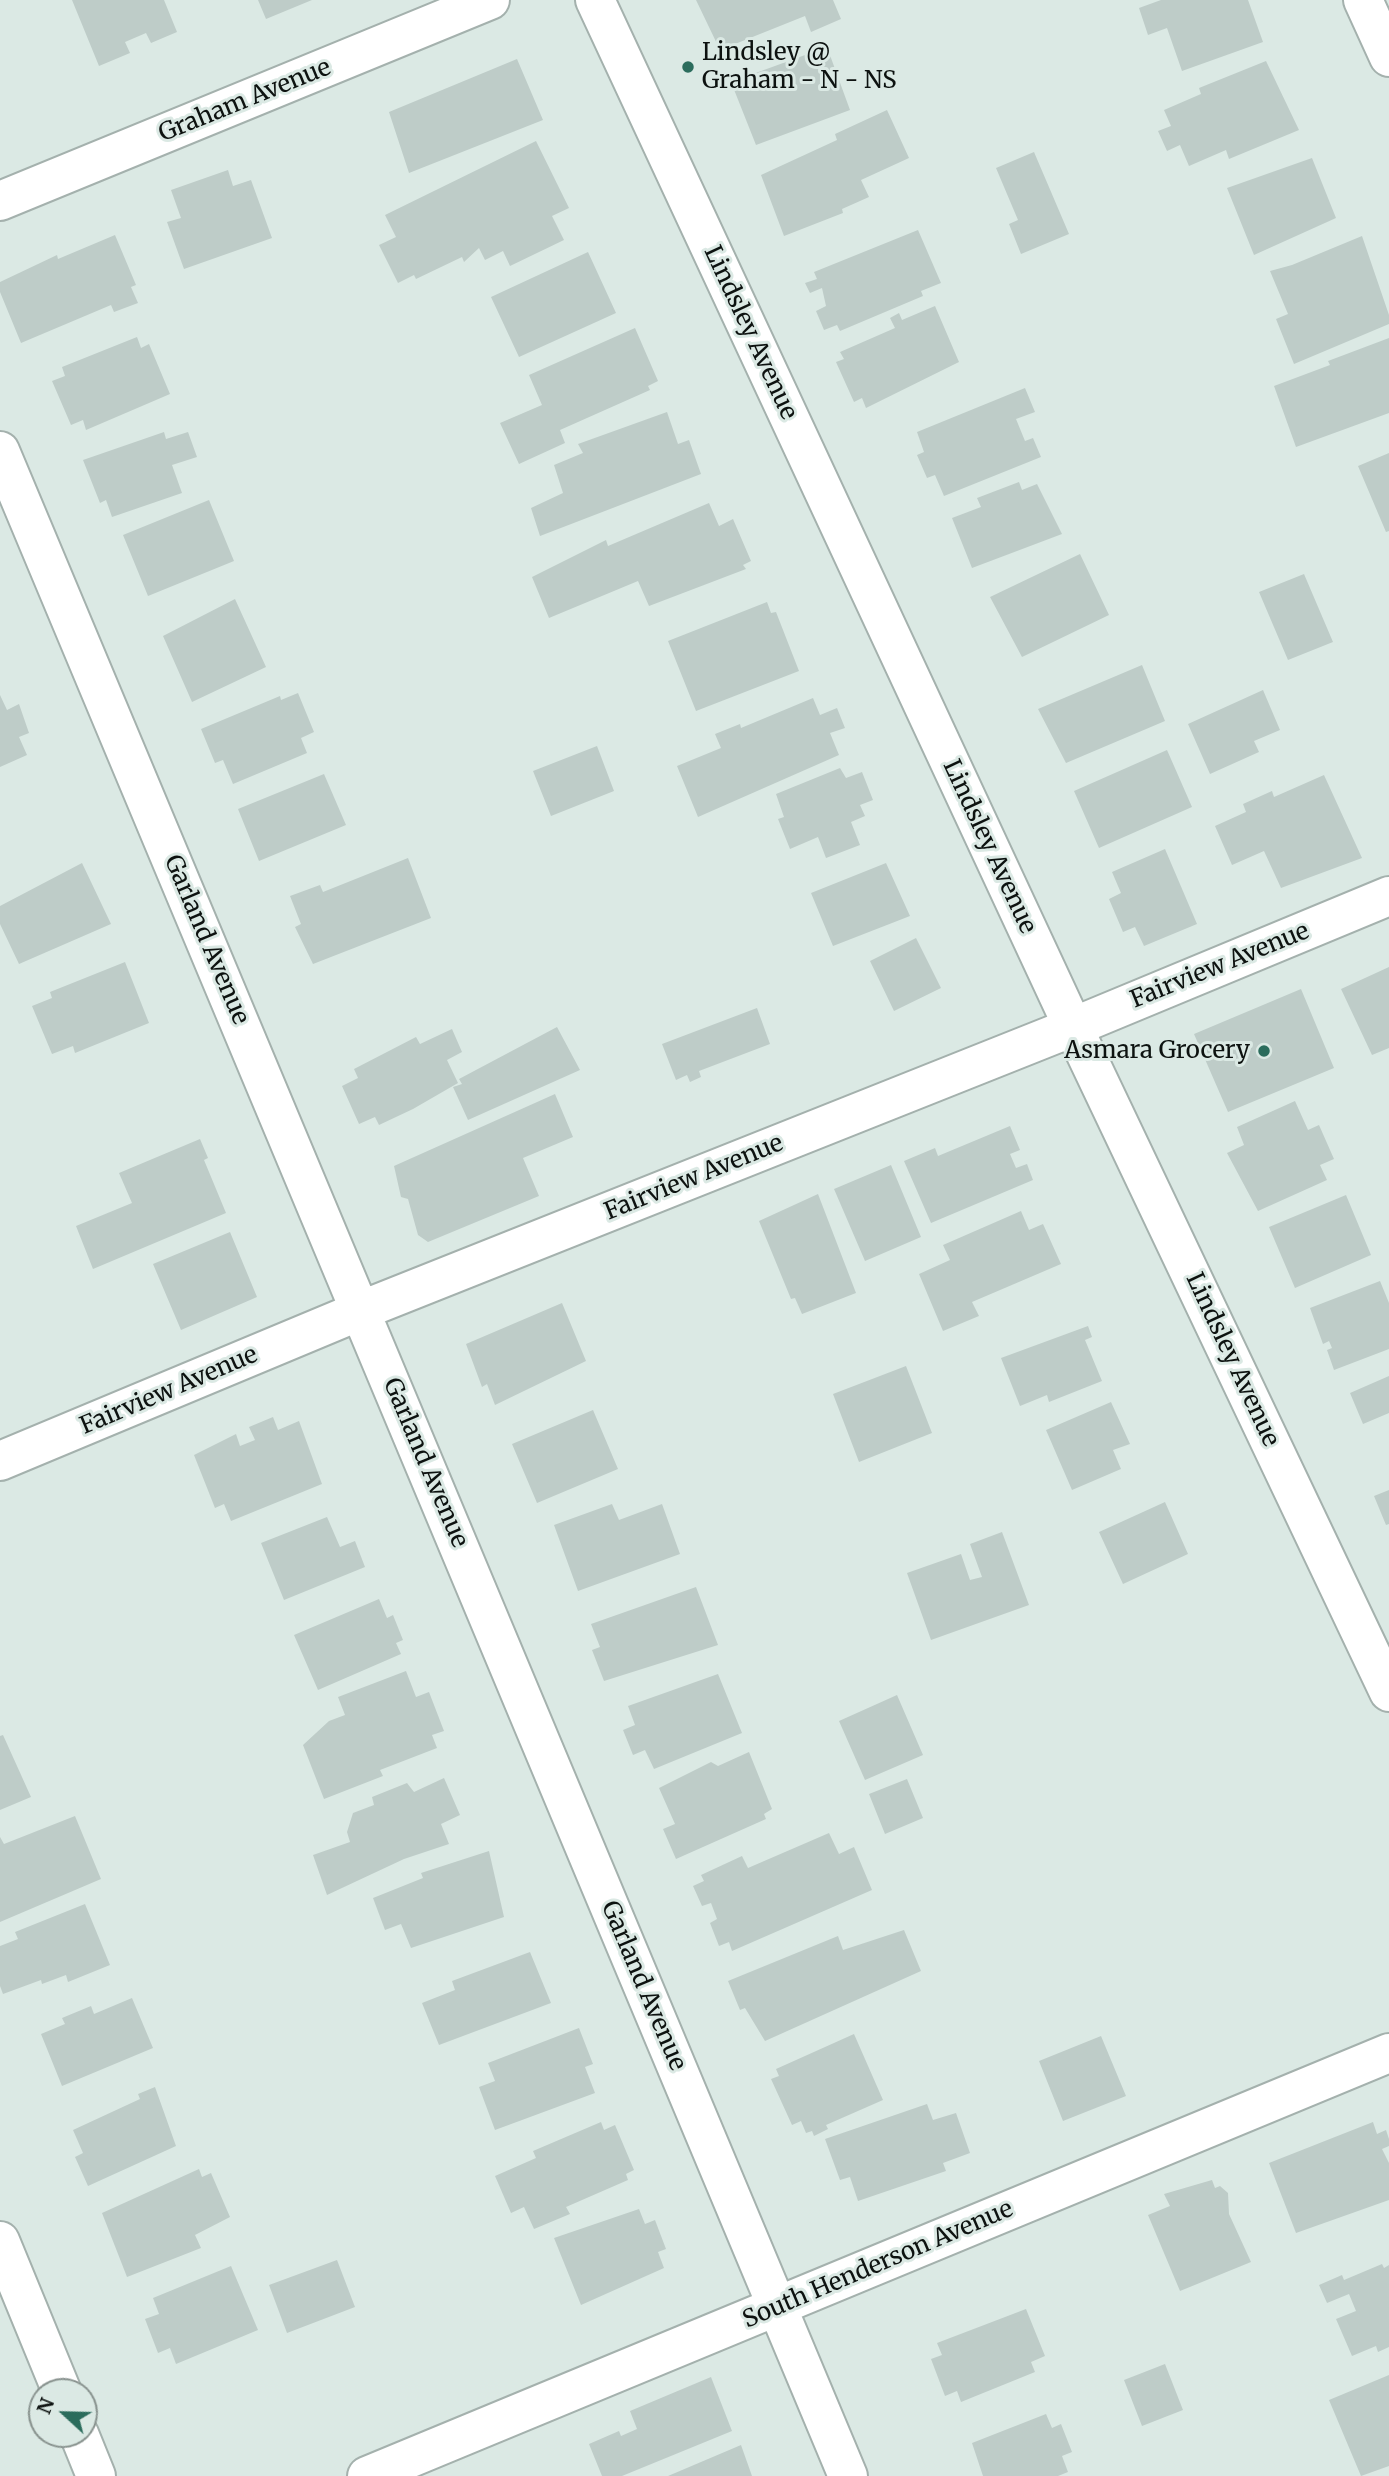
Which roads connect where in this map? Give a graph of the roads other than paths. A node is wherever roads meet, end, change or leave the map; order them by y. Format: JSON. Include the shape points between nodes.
{"nodes":[{"id":1,"x":490,"y":0,"type":"edge"},
{"id":2,"x":595,"y":0,"type":"edge"},
{"id":3,"x":1363,"y":0,"type":"edge"},
{"id":4,"x":1389,"y":57,"type":"edge"},
{"id":5,"x":0,"y":201,"type":"edge"},
{"id":6,"x":0,"y":451,"type":"edge"},
{"id":7,"x":1389,"y":896,"type":"edge"},
{"id":8,"x":1073,"y":1027,"type":"junction"},
{"id":9,"x":362,"y":1310,"type":"junction"},
{"id":10,"x":0,"y":1461,"type":"edge"},
{"id":11,"x":1389,"y":1692,"type":"edge"},
{"id":12,"x":1389,"y":2053,"type":"edge"},
{"id":13,"x":0,"y":2241,"type":"edge"},
{"id":14,"x":777,"y":2307,"type":"junction"},
{"id":15,"x":56,"y":2378,"type":"edge"},
{"id":16,"x":85,"y":2448,"type":"edge"},
{"id":17,"x":96,"y":2476,"type":"edge"},
{"id":18,"x":367,"y":2476,"type":"edge"},
{"id":19,"x":848,"y":2476,"type":"edge"}],
"edges":[{"from":1,"to":5,"type":"street","name":"Graham Avenue"},
{"from":2,"to":8,"type":"street","name":"Lindsley Avenue"},
{"from":3,"to":4,"type":"street"},
{"from":6,"to":9,"type":"street","name":"Garland Avenue"},
{"from":7,"to":8,"type":"street","name":"Fairview Avenue"},
{"from":8,"to":9,"type":"street","name":"Fairview Avenue"},
{"from":8,"to":11,"type":"street","name":"Lindsley Avenue"},
{"from":9,"to":10,"type":"street","name":"Fairview Avenue"},
{"from":9,"to":14,"type":"street","name":"Garland Avenue"},
{"from":12,"to":14,"type":"street","name":"South Henderson Avenue"},
{"from":13,"to":15,"type":"street"},
{"from":14,"to":18,"type":"street","name":"South Henderson Avenue"},
{"from":14,"to":19,"type":"street","name":"Garland Avenue"},
{"from":16,"to":17,"type":"street"}]}
